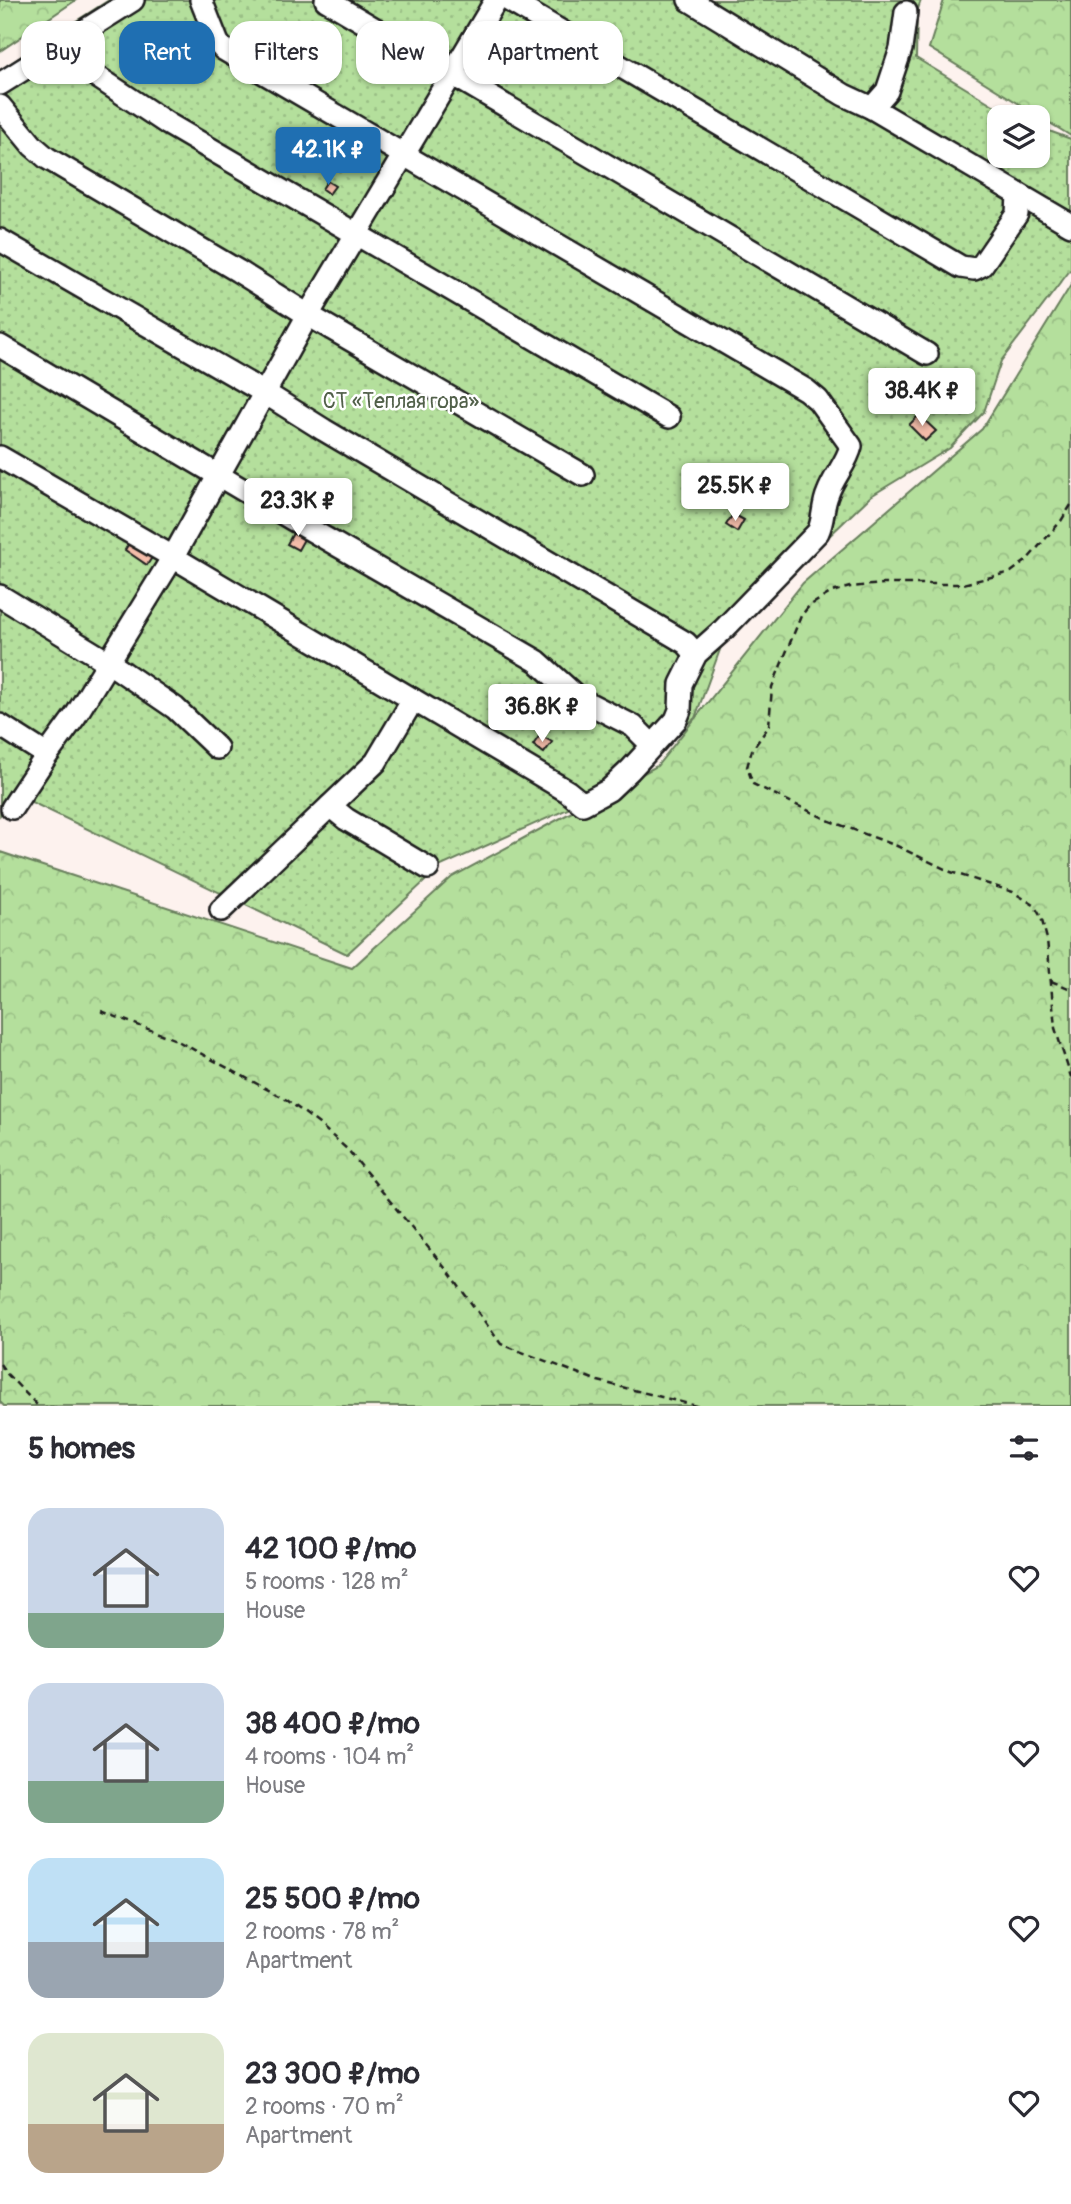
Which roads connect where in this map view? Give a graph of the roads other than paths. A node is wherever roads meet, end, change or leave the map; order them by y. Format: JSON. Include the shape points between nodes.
{"nodes":[{"id":1,"x":133,"y":0,"type":"edge"},
{"id":2,"x":201,"y":0,"type":"edge"},
{"id":3,"x":326,"y":0,"type":"edge"},
{"id":4,"x":496,"y":0,"type":"edge"},
{"id":5,"x":508,"y":0,"type":"edge"},
{"id":6,"x":689,"y":0,"type":"edge"},
{"id":7,"x":905,"y":12,"type":"dead end"},
{"id":8,"x":100,"y":21,"type":"edge"},
{"id":9,"x":21,"y":71,"type":"edge"},
{"id":10,"x":452,"y":75,"type":"junction"},
{"id":11,"x":105,"y":82,"type":"edge"},
{"id":12,"x":0,"y":84,"type":"edge"},
{"id":13,"x":0,"y":106,"type":"edge"},
{"id":14,"x":872,"y":108,"type":"junction"},
{"id":15,"x":405,"y":156,"type":"junction"},
{"id":16,"x":1018,"y":194,"type":"junction"},
{"id":17,"x":1071,"y":225,"type":"edge"},
{"id":18,"x":357,"y":235,"type":"junction"},
{"id":19,"x":0,"y":240,"type":"edge"},
{"id":20,"x":308,"y":315,"type":"junction"},
{"id":21,"x":0,"y":346,"type":"edge"},
{"id":22,"x":927,"y":354,"type":"dead end"},
{"id":23,"x":265,"y":393,"type":"junction"},
{"id":24,"x":669,"y":417,"type":"dead end"},
{"id":25,"x":0,"y":457,"type":"edge"},
{"id":26,"x":219,"y":475,"type":"junction"},
{"id":27,"x":583,"y":475,"type":"dead end"},
{"id":28,"x":173,"y":557,"type":"junction"},
{"id":29,"x":0,"y":596,"type":"edge"},
{"id":30,"x":696,"y":654,"type":"junction"},
{"id":31,"x":108,"y":662,"type":"junction"},
{"id":32,"x":412,"y":699,"type":"junction"},
{"id":33,"x":0,"y":725,"type":"edge"},
{"id":34,"x":652,"y":745,"type":"junction"},
{"id":35,"x":217,"y":748,"type":"dead end"},
{"id":36,"x":47,"y":755,"type":"junction"},
{"id":37,"x":330,"y":806,"type":"junction"},
{"id":38,"x":12,"y":808,"type":"dead end"},
{"id":39,"x":428,"y":868,"type":"dead end"},
{"id":40,"x":221,"y":910,"type":"dead end"}],
"edges":[{"from":1,"to":8,"type":"street"},
{"from":2,"to":15,"type":"street","via":[[223,49]]},
{"from":3,"to":10,"type":"street"},
{"from":4,"to":10,"type":"street"},
{"from":5,"to":16,"type":"street","via":[[961,267],[982,265],[1017,214]]},
{"from":6,"to":14,"type":"street"},
{"from":7,"to":14,"type":"street","via":[[901,49],[887,91]]},
{"from":9,"to":12,"type":"street"},
{"from":10,"to":15,"type":"street"},
{"from":10,"to":22,"type":"street"},
{"from":11,"to":18,"type":"street"},
{"from":13,"to":20,"type":"street","via":[[47,158]]},
{"from":14,"to":16,"type":"street"},
{"from":15,"to":18,"type":"street"},
{"from":15,"to":30,"type":"street","via":[[806,390],[851,446],[828,491],[818,532]]},
{"from":16,"to":17,"type":"street"},
{"from":18,"to":20,"type":"street"},
{"from":18,"to":24,"type":"street"},
{"from":19,"to":23,"type":"street"},
{"from":20,"to":23,"type":"street"},
{"from":20,"to":27,"type":"street"},
{"from":21,"to":26,"type":"street"},
{"from":23,"to":26,"type":"street"},
{"from":23,"to":30,"type":"street","via":[[686,643]]},
{"from":25,"to":28,"type":"street"},
{"from":26,"to":28,"type":"street"},
{"from":26,"to":34,"type":"street","via":[[537,661],[578,698],[633,726]]},
{"from":28,"to":31,"type":"street"},
{"from":28,"to":32,"type":"street"},
{"from":29,"to":31,"type":"street"},
{"from":30,"to":34,"type":"street","via":[[681,684],[676,720]]},
{"from":31,"to":35,"type":"street","via":[[175,708]]},
{"from":31,"to":36,"type":"street"},
{"from":32,"to":34,"type":"street","via":[[583,804],[609,790]]},
{"from":32,"to":37,"type":"street","via":[[376,762]]},
{"from":33,"to":36,"type":"street"},
{"from":36,"to":38,"type":"street"},
{"from":37,"to":39,"type":"street"},
{"from":37,"to":40,"type":"street"}]}
